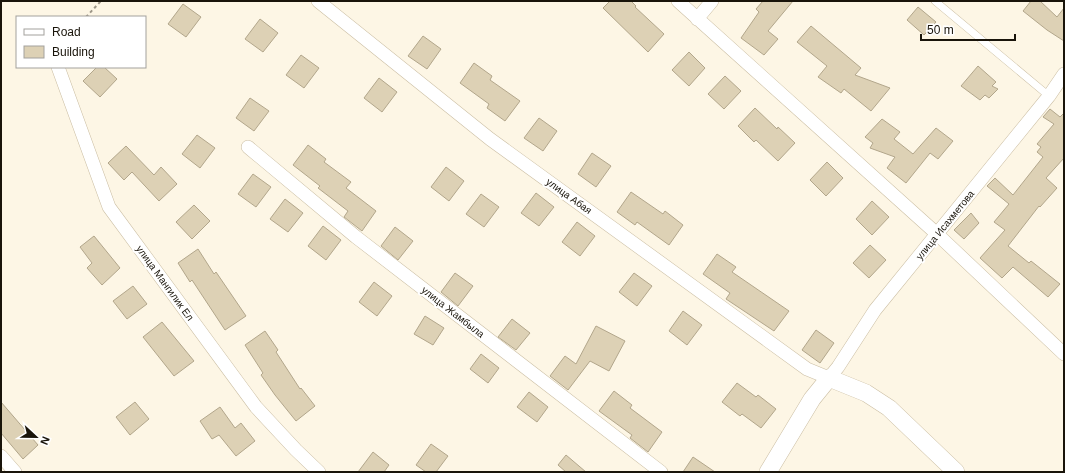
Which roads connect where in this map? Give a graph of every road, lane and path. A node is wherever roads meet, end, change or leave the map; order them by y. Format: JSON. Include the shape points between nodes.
{"nodes":[{"id":1,"x":101,"y":1,"type":"edge"},
{"id":2,"x":318,"y":1,"type":"edge"},
{"id":3,"x":678,"y":1,"type":"edge"},
{"id":4,"x":712,"y":1,"type":"edge"},
{"id":5,"x":935,"y":1,"type":"edge"},
{"id":6,"x":87,"y":16,"type":"edge"},
{"id":7,"x":697,"y":19,"type":"junction"},
{"id":8,"x":58,"y":68,"type":"edge"},
{"id":9,"x":1064,"y":74,"type":"edge"},
{"id":10,"x":1049,"y":96,"type":"junction"},
{"id":11,"x":248,"y":147,"type":"dead end"},
{"id":12,"x":937,"y":234,"type":"junction"},
{"id":13,"x":1063,"y":350,"type":"edge"},
{"id":14,"x":829,"y":378,"type":"junction"},
{"id":15,"x":1,"y":456,"type":"edge"},
{"id":16,"x":15,"y":472,"type":"edge"},
{"id":17,"x":319,"y":472,"type":"edge"},
{"id":18,"x":661,"y":472,"type":"edge"},
{"id":19,"x":768,"y":472,"type":"edge"},
{"id":20,"x":956,"y":472,"type":"edge"}],
"edges":[{"from":1,"to":6,"type":"path"},
{"from":2,"to":14,"type":"street","name":"улица Абая","via":[[490,139],[807,369]]},
{"from":3,"to":7,"type":"street"},
{"from":4,"to":7,"type":"street"},
{"from":5,"to":10,"type":"lane"},
{"from":7,"to":12,"type":"street"},
{"from":8,"to":17,"type":"street","name":"улица Мангилик Ел","via":[[109,207],[256,407]]},
{"from":9,"to":10,"type":"street","name":"улица Исахметова"},
{"from":10,"to":12,"type":"street","name":"улица Исахметова"},
{"from":11,"to":18,"type":"street","name":"улица Жамбыла","via":[[356,237]]},
{"from":12,"to":13,"type":"street"},
{"from":12,"to":14,"type":"street","name":"улица Исахметова","via":[[875,310]]},
{"from":14,"to":19,"type":"street","via":[[812,399]]},
{"from":14,"to":20,"type":"street","via":[[866,393],[889,408]]},
{"from":15,"to":16,"type":"street"}]}
